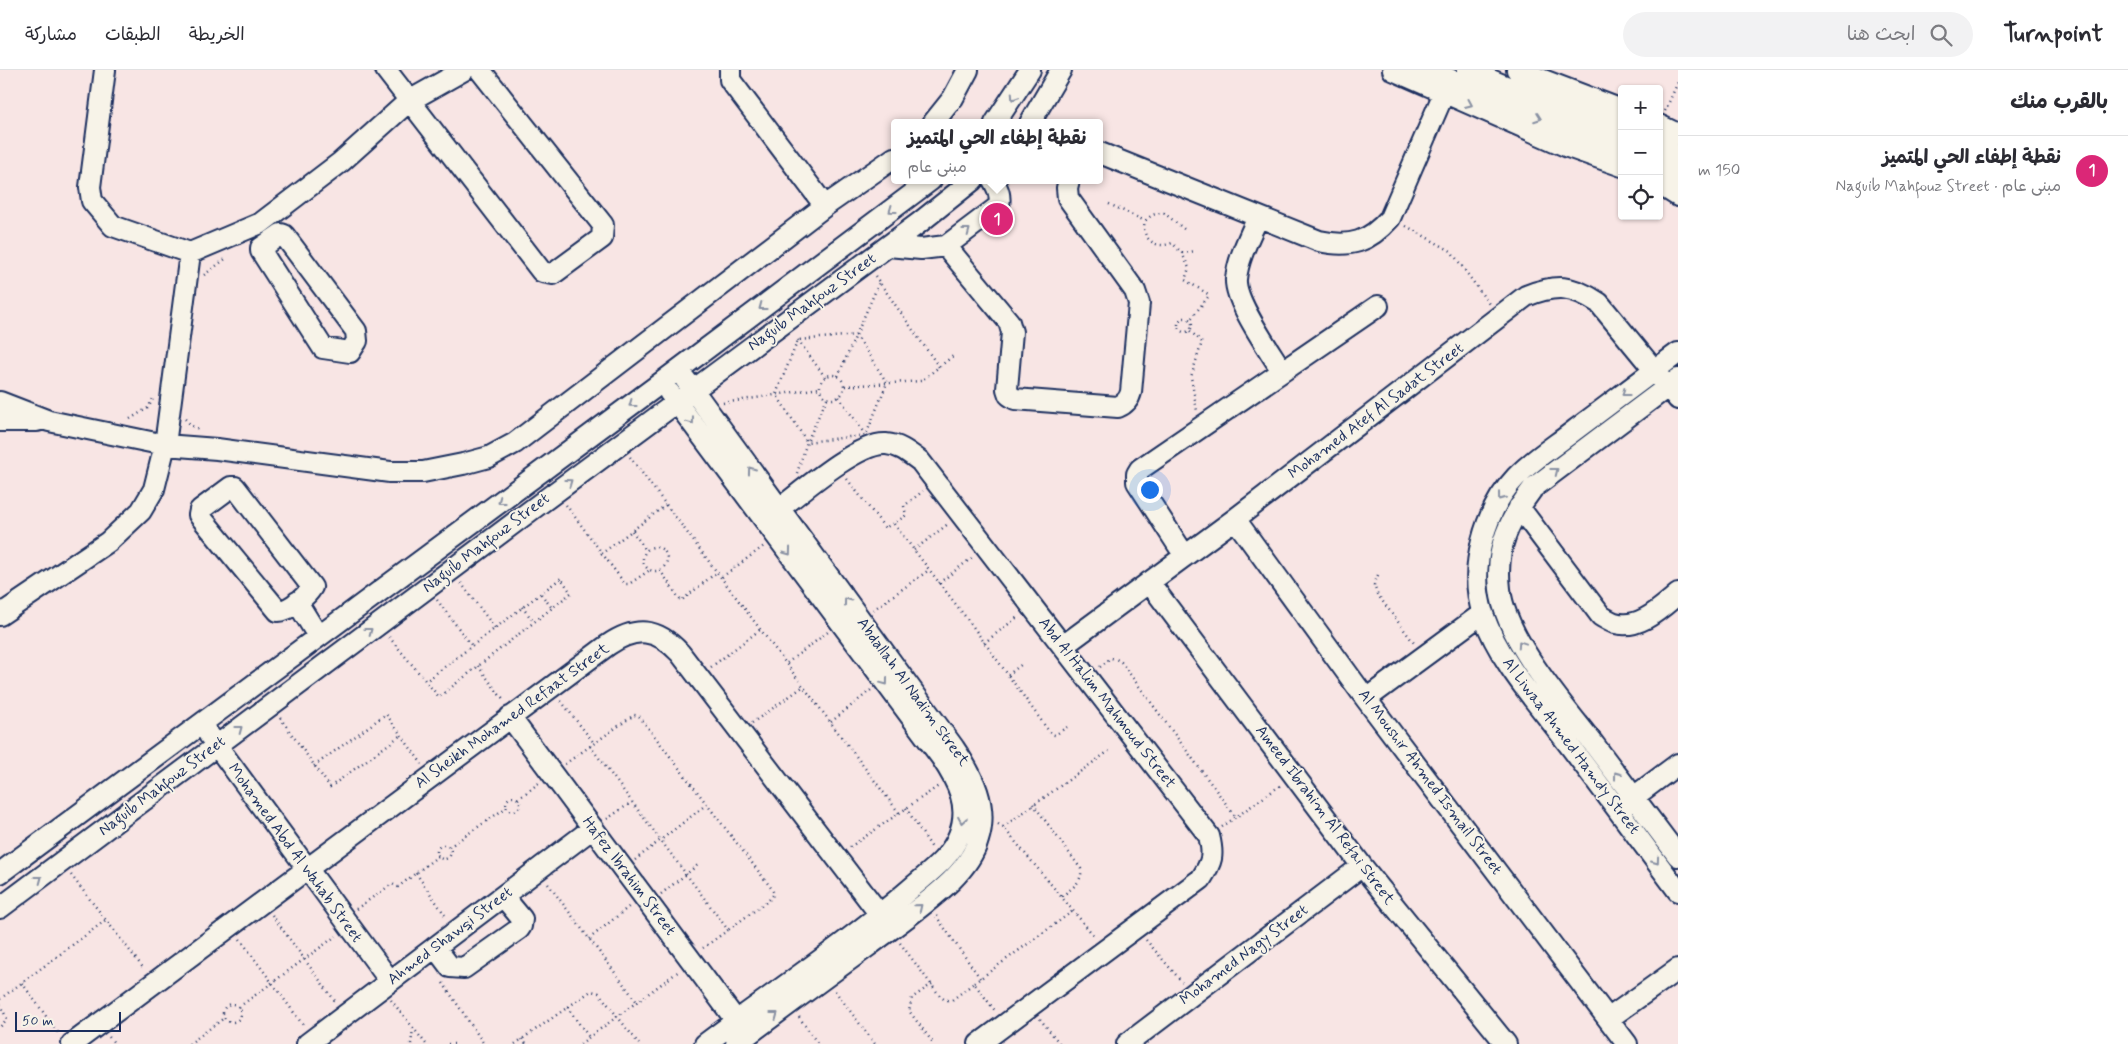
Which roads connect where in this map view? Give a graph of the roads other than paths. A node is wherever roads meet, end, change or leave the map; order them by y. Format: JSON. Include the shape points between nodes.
{"nodes":[{"id":1,"x":105,"y":70,"type":"edge"},
{"id":2,"x":386,"y":70,"type":"edge"},
{"id":3,"x":464,"y":70,"type":"edge"},
{"id":4,"x":480,"y":70,"type":"edge"},
{"id":5,"x":730,"y":70,"type":"edge"},
{"id":6,"x":968,"y":70,"type":"edge"},
{"id":7,"x":1030,"y":70,"type":"edge"},
{"id":8,"x":1061,"y":70,"type":"edge"},
{"id":9,"x":1393,"y":70,"type":"edge"},
{"id":10,"x":1430,"y":70,"type":"edge"},
{"id":11,"x":1467,"y":70,"type":"edge"},
{"id":12,"x":1517,"y":70,"type":"edge"},
{"id":13,"x":1444,"y":93,"type":"junction"},
{"id":14,"x":409,"y":101,"type":"junction"},
{"id":15,"x":1618,"y":108,"type":"edge"},
{"id":16,"x":936,"y":119,"type":"edge"},
{"id":17,"x":998,"y":119,"type":"edge"},
{"id":18,"x":1035,"y":119,"type":"edge"},
{"id":19,"x":1663,"y":122,"type":"edge"},
{"id":20,"x":1618,"y":129,"type":"edge"},
{"id":21,"x":1678,"y":134,"type":"edge"},
{"id":22,"x":1618,"y":147,"type":"edge"},
{"id":23,"x":1663,"y":147,"type":"edge"},
{"id":24,"x":1103,"y":154,"type":"edge"},
{"id":25,"x":1678,"y":156,"type":"edge"},
{"id":26,"x":891,"y":160,"type":"edge"},
{"id":27,"x":1618,"y":165,"type":"edge"},
{"id":28,"x":1663,"y":168,"type":"edge"},
{"id":29,"x":1678,"y":177,"type":"edge"},
{"id":30,"x":926,"y":184,"type":"edge"},
{"id":31,"x":968,"y":184,"type":"edge"},
{"id":32,"x":995,"y":184,"type":"edge"},
{"id":33,"x":1068,"y":184,"type":"edge"},
{"id":34,"x":1663,"y":187,"type":"edge"},
{"id":35,"x":1678,"y":196,"type":"edge"},
{"id":36,"x":825,"y":206,"type":"junction"},
{"id":37,"x":1258,"y":217,"type":"junction"},
{"id":38,"x":261,"y":222,"type":"junction"},
{"id":39,"x":272,"y":240,"type":"junction"},
{"id":40,"x":888,"y":246,"type":"junction"},
{"id":41,"x":946,"y":246,"type":"junction"},
{"id":42,"x":190,"y":253,"type":"junction"},
{"id":43,"x":1378,"y":306,"type":"dead end"},
{"id":44,"x":1678,"y":353,"type":"edge"},
{"id":45,"x":678,"y":370,"type":"junction"},
{"id":46,"x":1655,"y":370,"type":"junction"},
{"id":47,"x":1282,"y":371,"type":"junction"},
{"id":48,"x":662,"y":382,"type":"junction"},
{"id":49,"x":1675,"y":388,"type":"edge"},
{"id":50,"x":699,"y":398,"type":"junction"},
{"id":51,"x":0,"y":402,"type":"edge"},
{"id":52,"x":677,"y":402,"type":"junction"},
{"id":53,"x":0,"y":421,"type":"edge"},
{"id":54,"x":49,"y":421,"type":"junction"},
{"id":55,"x":165,"y":445,"type":"junction"},
{"id":56,"x":1519,"y":507,"type":"junction"},
{"id":57,"x":773,"y":515,"type":"junction"},
{"id":58,"x":1235,"y":519,"type":"junction"},
{"id":59,"x":1185,"y":556,"type":"junction"},
{"id":60,"x":1149,"y":582,"type":"junction"},
{"id":61,"x":1678,"y":594,"type":"edge"},
{"id":62,"x":296,"y":602,"type":"junction"},
{"id":63,"x":1483,"y":613,"type":"junction"},
{"id":64,"x":0,"y":615,"type":"edge"},
{"id":65,"x":850,"y":621,"type":"junction"},
{"id":66,"x":318,"y":636,"type":"junction"},
{"id":67,"x":1063,"y":646,"type":"junction"},
{"id":68,"x":1366,"y":699,"type":"junction"},
{"id":69,"x":512,"y":715,"type":"junction"},
{"id":70,"x":200,"y":724,"type":"junction"},
{"id":71,"x":216,"y":746,"type":"junction"},
{"id":72,"x":1678,"y":764,"type":"edge"},
{"id":73,"x":1634,"y":797,"type":"junction"},
{"id":74,"x":1617,"y":809,"type":"junction"},
{"id":75,"x":593,"y":828,"type":"junction"},
{"id":76,"x":1678,"y":856,"type":"edge"},
{"id":77,"x":1362,"y":866,"type":"junction"},
{"id":78,"x":307,"y":868,"type":"junction"},
{"id":79,"x":0,"y":873,"type":"edge"},
{"id":80,"x":1678,"y":892,"type":"edge"},
{"id":81,"x":503,"y":896,"type":"junction"},
{"id":82,"x":0,"y":908,"type":"edge"},
{"id":83,"x":885,"y":922,"type":"junction"},
{"id":84,"x":435,"y":947,"type":"junction"},
{"id":85,"x":1678,"y":968,"type":"edge"},
{"id":86,"x":386,"y":985,"type":"junction"},
{"id":87,"x":1608,"y":1018,"type":"junction"},
{"id":88,"x":740,"y":1033,"type":"edge"},
{"id":89,"x":1145,"y":1037,"type":"edge"},
{"id":90,"x":66,"y":1040,"type":"edge"},
{"id":91,"x":310,"y":1042,"type":"edge"},
{"id":92,"x":705,"y":1044,"type":"edge"},
{"id":93,"x":979,"y":1044,"type":"edge"},
{"id":94,"x":1127,"y":1044,"type":"edge"},
{"id":95,"x":1506,"y":1044,"type":"edge"},
{"id":96,"x":1626,"y":1044,"type":"edge"}],
"edges":[{"from":1,"to":42,"type":"street","via":[[90,187],[92,201],[114,226]]},
{"from":2,"to":14,"type":"street"},
{"from":3,"to":14,"type":"street"},
{"from":4,"to":14,"type":"street","via":[[603,225],[602,238],[553,274],[542,272]]},
{"from":5,"to":36,"type":"street","via":[[730,80]]},
{"from":6,"to":16,"type":"street","via":[[953,98]]},
{"from":7,"to":17,"type":"street","one_way":true},
{"from":8,"to":18,"type":"street"},
{"from":9,"to":13,"type":"street"},
{"from":10,"to":22,"type":"street","one_way":true,"via":[[1522,112]]},
{"from":11,"to":20,"type":"street"},
{"from":12,"to":15,"type":"street"},
{"from":13,"to":27,"type":"street","one_way":true,"via":[[1568,147]]},
{"from":13,"to":37,"type":"street","via":[[1390,218],[1380,230],[1366,239],[1335,245]]},
{"from":14,"to":38,"type":"street","via":[[341,162]]},
{"from":19,"to":21,"type":"street"},
{"from":23,"to":25,"type":"street"},
{"from":24,"to":37,"type":"street"},
{"from":26,"to":36,"type":"street"},
{"from":28,"to":29,"type":"street"},
{"from":30,"to":45,"type":"street","name":"Naguib Mahfouz Street","one_way":true},
{"from":31,"to":40,"type":"street","name":"Naguib Mahfouz Street"},
{"from":41,"to":32,"type":"street","one_way":true,"via":[[999,206],[1001,198]]},
{"from":33,"to":41,"type":"street","via":[[1068,198],[1135,291],[1139,303],[1131,392],[1122,405],[1011,398],[1007,392],[1012,332],[1009,322]]},
{"from":34,"to":35,"type":"street"},
{"from":36,"to":55,"type":"street","via":[[515,443],[489,457],[423,472],[390,472]]},
{"from":37,"to":47,"type":"street","via":[[1236,280],[1239,297]]},
{"from":38,"to":39,"type":"street"},
{"from":38,"to":42,"type":"street"},
{"from":39,"to":39,"type":"street","via":[[261,248],[262,251],[323,348],[350,352],[357,341],[356,331],[284,235]]},
{"from":40,"to":41,"type":"street","via":[[921,249]]},
{"from":40,"to":50,"type":"street","name":"Naguib Mahfouz Street","via":[[786,322]]},
{"from":42,"to":55,"type":"street"},
{"from":43,"to":47,"type":"street"},
{"from":44,"to":46,"type":"street","name":"Al Liwaa Ahmed Hamdy Street"},
{"from":45,"to":48,"type":"street","name":"Naguib Mahfouz Street"},
{"from":45,"to":50,"type":"street","name":"Abdallah Al Nadim Street"},
{"from":46,"to":49,"type":"street","name":"Mohamed Atef Al Sadat Street"},
{"from":46,"to":58,"type":"street","name":"Mohamed Atef Al Sadat Street","via":[[1599,303],[1582,292],[1564,288],[1544,289],[1526,296]]},
{"from":46,"to":63,"type":"street","name":"Al Liwaa Ahmed Hamdy Street","one_way":true,"via":[[1516,477],[1496,503],[1483,534],[1479,563]]},
{"from":47,"to":59,"type":"street","via":[[1137,474],[1137,482]]},
{"from":48,"to":52,"type":"street","name":"Abdallah Al Nadim Street"},
{"from":48,"to":66,"type":"street","name":"Naguib Mahfouz Street","one_way":true},
{"from":56,"to":49,"type":"street","name":"Al Liwaa Ahmed Hamdy Street","one_way":true,"via":[[1533,488]]},
{"from":50,"to":52,"type":"street","name":"Naguib Mahfouz Street"},
{"from":57,"to":50,"type":"street","name":"Abdallah Al Nadim Street","one_way":true},
{"from":51,"to":54,"type":"street"},
{"from":52,"to":57,"type":"street","name":"Abdallah Al Nadim Street","one_way":true},
{"from":71,"to":52,"type":"street","name":"Naguib Mahfouz Street","one_way":true},
{"from":53,"to":54,"type":"street"},
{"from":54,"to":55,"type":"street"},
{"from":55,"to":64,"type":"street","via":[[154,489],[141,511],[108,542]]},
{"from":56,"to":61,"type":"street","via":[[1601,616],[1614,623],[1630,624],[1644,619]]},
{"from":73,"to":56,"type":"street","name":"Al Liwaa Ahmed Hamdy Street","one_way":true,"via":[[1545,679],[1517,638],[1506,615],[1499,563],[1503,537]]},
{"from":65,"to":57,"type":"street","name":"Abdallah Al Nadim Street","one_way":true},
{"from":57,"to":65,"type":"street","name":"Abdallah Al Nadim Street","one_way":true,"via":[[777,536]]},
{"from":57,"to":67,"type":"street","name":"Abd Al Halim Mahmoud Street","via":[[870,440],[901,447],[920,461]]},
{"from":58,"to":59,"type":"street","name":"Mohamed Atef Al Sadat Street"},
{"from":58,"to":68,"type":"street","name":"Al Moushir Ahmed Ismail Street"},
{"from":59,"to":60,"type":"street","name":"Mohamed Atef Al Sadat Street"},
{"from":60,"to":67,"type":"street","name":"Mohamed Atef Al Sadat Street"},
{"from":60,"to":77,"type":"street","name":"Ameed Ibrahim Al Refai Street"},
{"from":62,"to":62,"type":"street","via":[[312,587],[235,487],[230,487],[200,510],[199,514],[278,611]]},
{"from":62,"to":66,"type":"street"},
{"from":63,"to":68,"type":"street"},
{"from":63,"to":74,"type":"street","name":"Al Liwaa Ahmed Hamdy Street","via":[[1499,649],[1518,677]]},
{"from":65,"to":83,"type":"street","name":"Abdallah Al Nadim Street","one_way":true,"via":[[884,680],[953,775],[962,794],[964,815],[960,834],[950,851]]},
{"from":83,"to":65,"type":"street","name":"Abdallah Al Nadim Street","one_way":true,"via":[[926,901],[951,881],[967,863],[978,840],[982,816],[978,790],[969,769]]},
{"from":66,"to":70,"type":"street","name":"Naguib Mahfouz Street"},
{"from":67,"to":93,"type":"street","name":"Abd Al Halim Mahmoud Street","via":[[1209,836],[1211,864],[1201,879]]},
{"from":68,"to":87,"type":"street","name":"Al Moushir Ahmed Ismail Street"},
{"from":69,"to":75,"type":"street","name":"Hafez Ibrahim Street"},
{"from":69,"to":78,"type":"street","name":"Al Sheikh Mohamed Refaat Street"},
{"from":69,"to":83,"type":"street","name":"Al Sheikh Mohamed Refaat Street","via":[[622,636],[638,632],[654,634],[669,641]]},
{"from":70,"to":71,"type":"street","name":"Mohamed Abd Al Wahab Street"},
{"from":70,"to":79,"type":"street","name":"Naguib Mahfouz Street"},
{"from":71,"to":78,"type":"street","name":"Mohamed Abd Al Wahab Street"},
{"from":82,"to":71,"type":"street","name":"Naguib Mahfouz Street","one_way":true},
{"from":72,"to":73,"type":"street"},
{"from":73,"to":74,"type":"street"},
{"from":73,"to":76,"type":"street","name":"Al Liwaa Ahmed Hamdy Street"},
{"from":74,"to":80,"type":"street","name":"Al Liwaa Ahmed Hamdy Street","one_way":true},
{"from":75,"to":81,"type":"street","name":"Ahmed Shawqi Street"},
{"from":75,"to":88,"type":"street","name":"Hafez Ibrahim Street","via":[[691,960]]},
{"from":77,"to":89,"type":"street","name":"Mohamed Nagy Street","via":[[1192,994]]},
{"from":77,"to":95,"type":"street","name":"Ameed Ibrahim Al Refai Street"},
{"from":78,"to":86,"type":"street","name":"Mohamed Abd Al Wahab Street"},
{"from":78,"to":90,"type":"street","name":"Al Sheikh Mohamed Refaat Street","via":[[154,982]]},
{"from":81,"to":84,"type":"street","name":"Ahmed Shawqi Street"},
{"from":81,"to":84,"type":"street","via":[[522,919],[519,929],[464,968],[450,967]]},
{"from":83,"to":88,"type":"street","name":"Abdallah Al Nadim Street"},
{"from":88,"to":83,"type":"street","name":"Abdallah Al Nadim Street","one_way":true,"via":[[790,1004],[825,978]]},
{"from":84,"to":86,"type":"street","name":"Ahmed Shawqi Street"},
{"from":85,"to":87,"type":"street"},
{"from":86,"to":91,"type":"street","name":"Ahmed Shawqi Street"},
{"from":87,"to":96,"type":"street","name":"Al Moushir Ahmed Ismail Street"},
{"from":88,"to":92,"type":"street","name":"Abdallah Al Nadim Street"},
{"from":89,"to":94,"type":"street","name":"Mohamed Nagy Street"}]}
